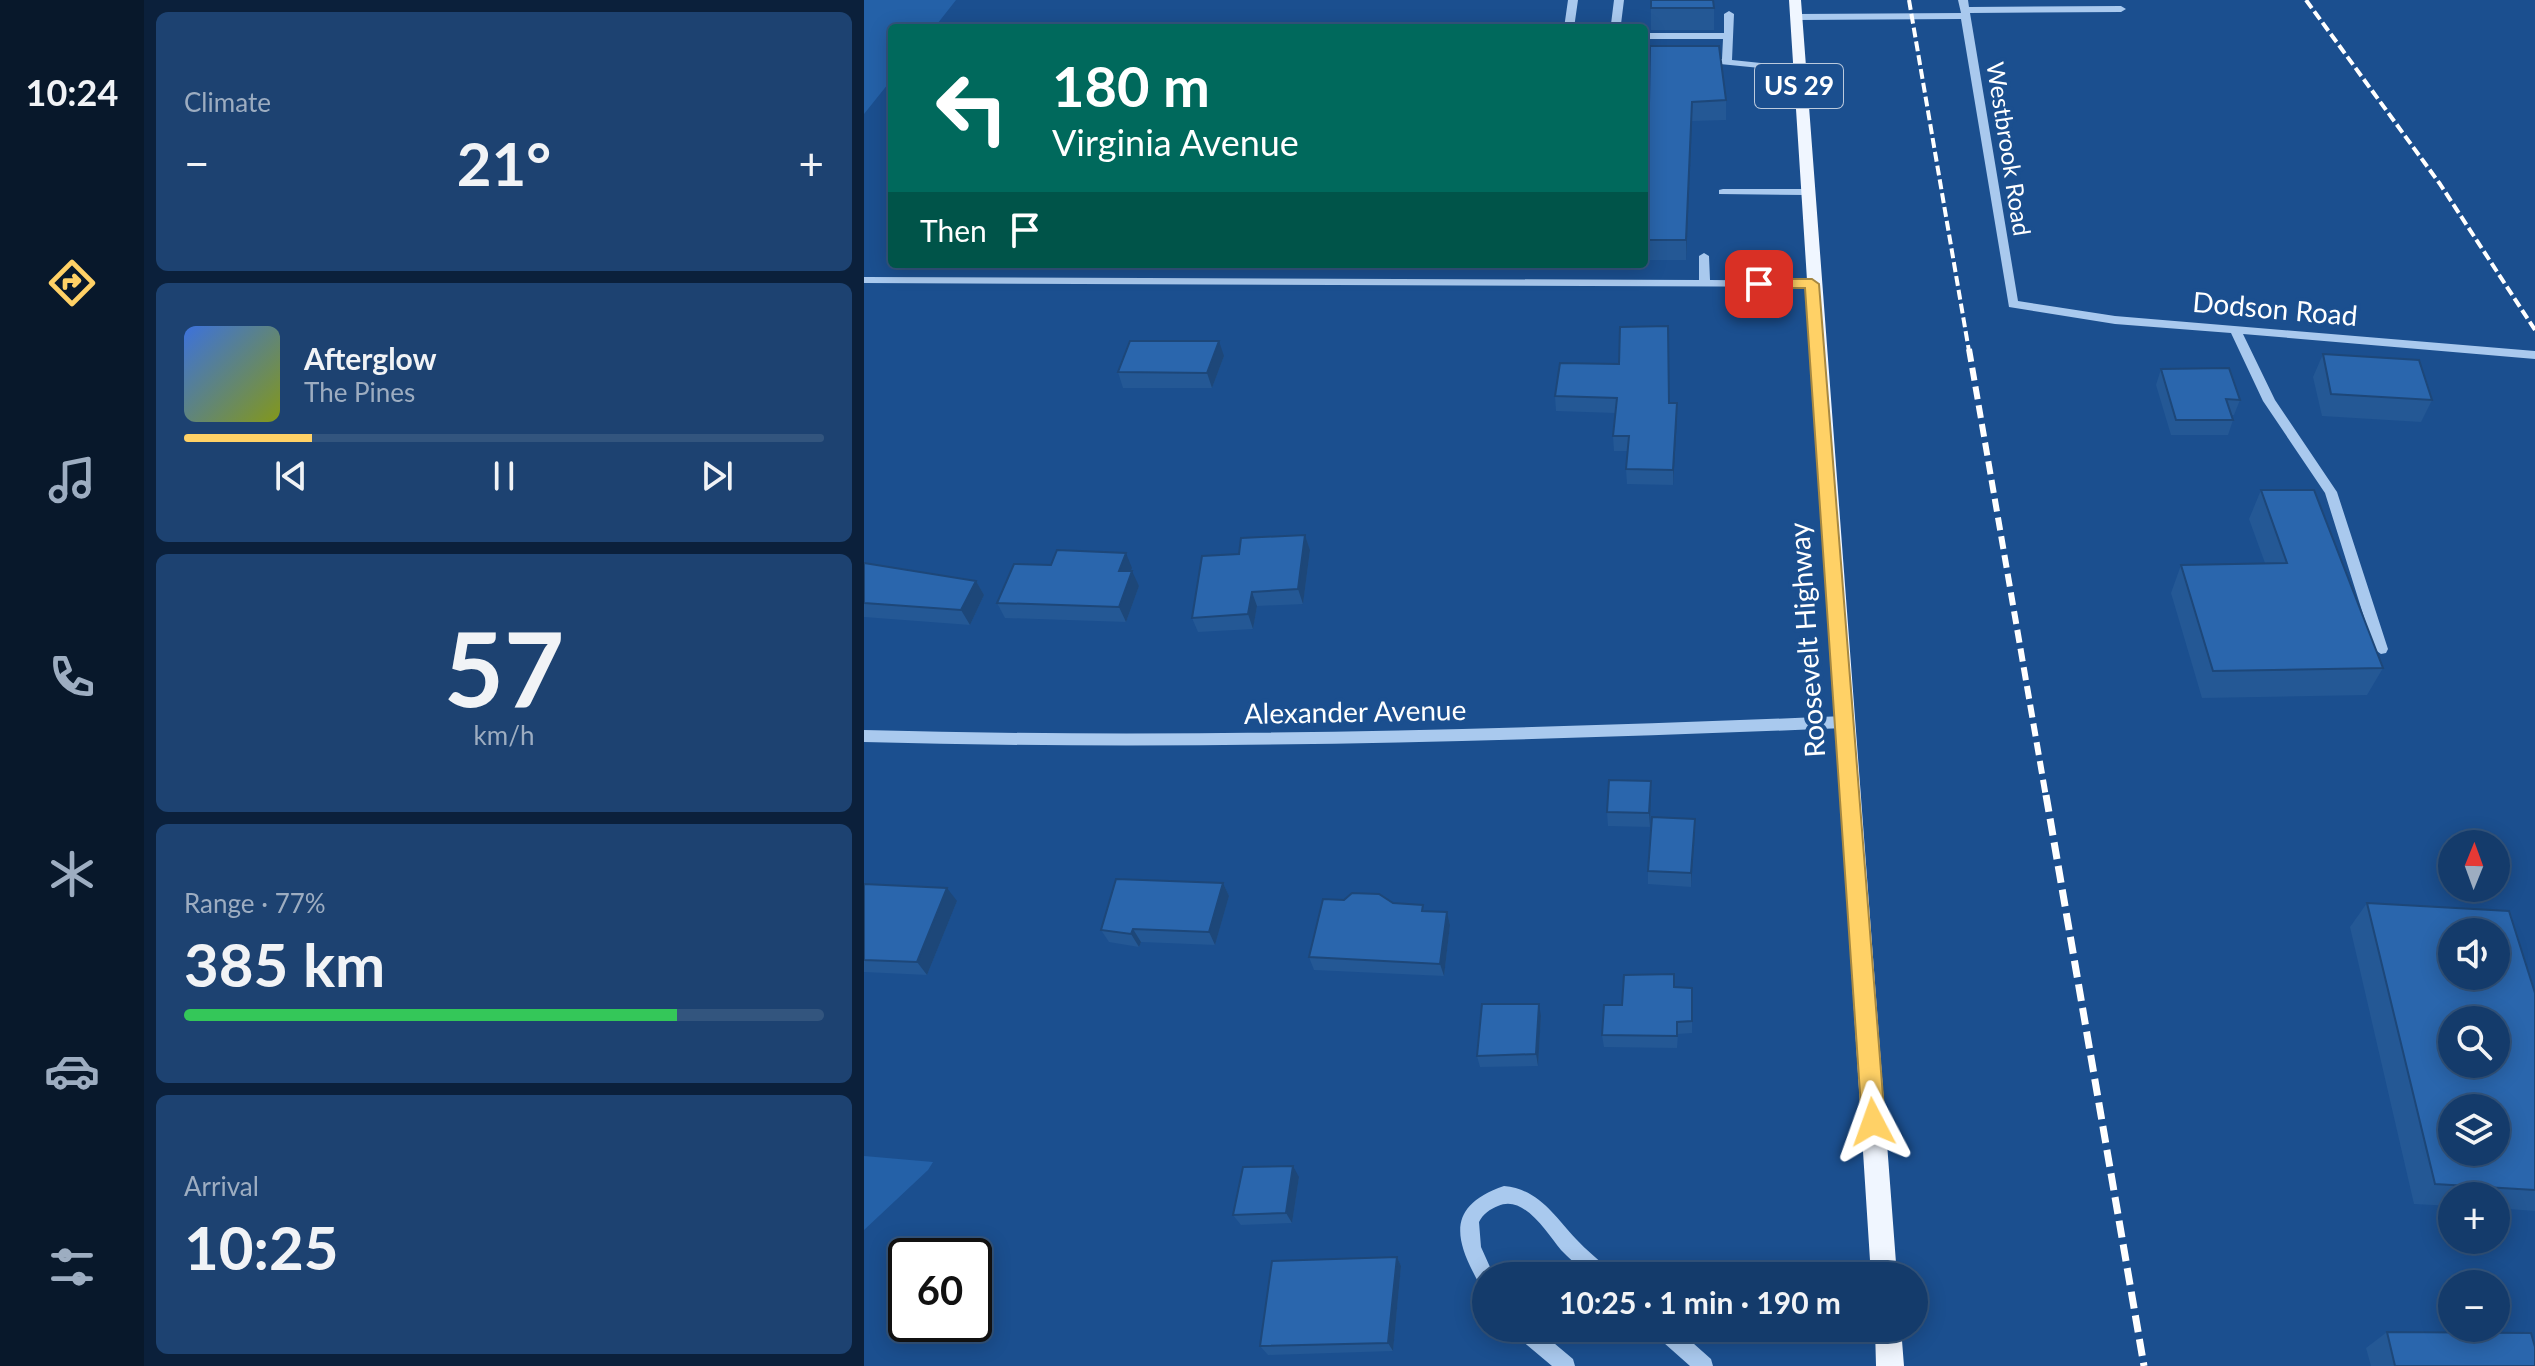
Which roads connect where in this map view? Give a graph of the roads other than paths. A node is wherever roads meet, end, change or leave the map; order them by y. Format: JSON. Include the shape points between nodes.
{"nodes":[{"id":1,"x":1573,"y":0,"type":"edge"},
{"id":2,"x":1619,"y":0,"type":"edge"},
{"id":3,"x":1795,"y":0,"type":"edge"},
{"id":4,"x":1965,"y":9,"type":"edge"},
{"id":5,"x":2121,"y":9,"type":"dead end"},
{"id":6,"x":1729,"y":14,"type":"dead end"},
{"id":7,"x":1797,"y":17,"type":"junction"},
{"id":8,"x":1570,"y":24,"type":"edge"},
{"id":9,"x":1616,"y":24,"type":"dead end"},
{"id":10,"x":1648,"y":36,"type":"edge"},
{"id":11,"x":1727,"y":36,"type":"junction"},
{"id":12,"x":1686,"y":60,"type":"edge"},
{"id":13,"x":1727,"y":60,"type":"junction"},
{"id":14,"x":1798,"y":70,"type":"junction"},
{"id":15,"x":1723,"y":192,"type":"dead end"},
{"id":16,"x":1806,"y":192,"type":"junction"},
{"id":17,"x":1704,"y":256,"type":"dead end"},
{"id":18,"x":864,"y":280,"type":"edge"},
{"id":19,"x":1705,"y":283,"type":"junction"},
{"id":20,"x":1812,"y":284,"type":"junction"},
{"id":21,"x":2013,"y":304,"type":"joint"},
{"id":22,"x":2235,"y":330,"type":"junction"},
{"id":23,"x":2535,"y":355,"type":"edge"},
{"id":24,"x":2381,"y":649,"type":"dead end"},
{"id":25,"x":1846,"y":722,"type":"junction"},
{"id":26,"x":864,"y":736,"type":"edge"},
{"id":27,"x":1479,"y":1262,"type":"edge"},
{"id":28,"x":1588,"y":1262,"type":"edge"},
{"id":29,"x":1883,"y":1262,"type":"edge"},
{"id":30,"x":1538,"y":1342,"type":"edge"},
{"id":31,"x":1677,"y":1342,"type":"edge"},
{"id":32,"x":1889,"y":1342,"type":"edge"},
{"id":33,"x":1566,"y":1366,"type":"edge"},
{"id":34,"x":1704,"y":1366,"type":"edge"},
{"id":35,"x":1890,"y":1366,"type":"edge"}],
"edges":[{"from":1,"to":8,"type":"street"},
{"from":2,"to":9,"type":"street"},
{"from":3,"to":7,"type":"main road","name":"Roosevelt Highway","number":"US 29"},
{"from":4,"to":5,"type":"street"},
{"from":4,"to":7,"type":"street"},
{"from":4,"to":21,"type":"street","name":"Westbrook Road"},
{"from":6,"to":11,"type":"street"},
{"from":7,"to":14,"type":"main road","name":"Roosevelt Highway","number":"US 29"},
{"from":10,"to":11,"type":"street"},
{"from":11,"to":13,"type":"street"},
{"from":12,"to":13,"type":"street"},
{"from":13,"to":14,"type":"street"},
{"from":14,"to":16,"type":"main road","name":"Roosevelt Highway","number":"US 29"},
{"from":15,"to":16,"type":"street"},
{"from":16,"to":20,"type":"main road","name":"Roosevelt Highway","number":"US 29"},
{"from":17,"to":19,"type":"street"},
{"from":18,"to":19,"type":"street"},
{"from":19,"to":20,"type":"street"},
{"from":20,"to":25,"type":"main road","name":"Roosevelt Highway","number":"US 29"},
{"from":21,"to":22,"type":"street","name":"Dodson Road","via":[[2115,320]]},
{"from":22,"to":23,"type":"street","name":"Dodson Road"},
{"from":22,"to":24,"type":"street","via":[[2269,401],[2331,492]]},
{"from":25,"to":26,"type":"street","name":"Alexander Avenue","via":[[1179,741]]},
{"from":25,"to":29,"type":"main road","name":"Roosevelt Highway","number":"US 29"},
{"from":27,"to":28,"type":"street","via":[[1469,1224],[1476,1209],[1496,1196],[1515,1195],[1536,1207]]},
{"from":30,"to":33,"type":"street"},
{"from":31,"to":34,"type":"street"},
{"from":32,"to":35,"type":"main road"}]}
